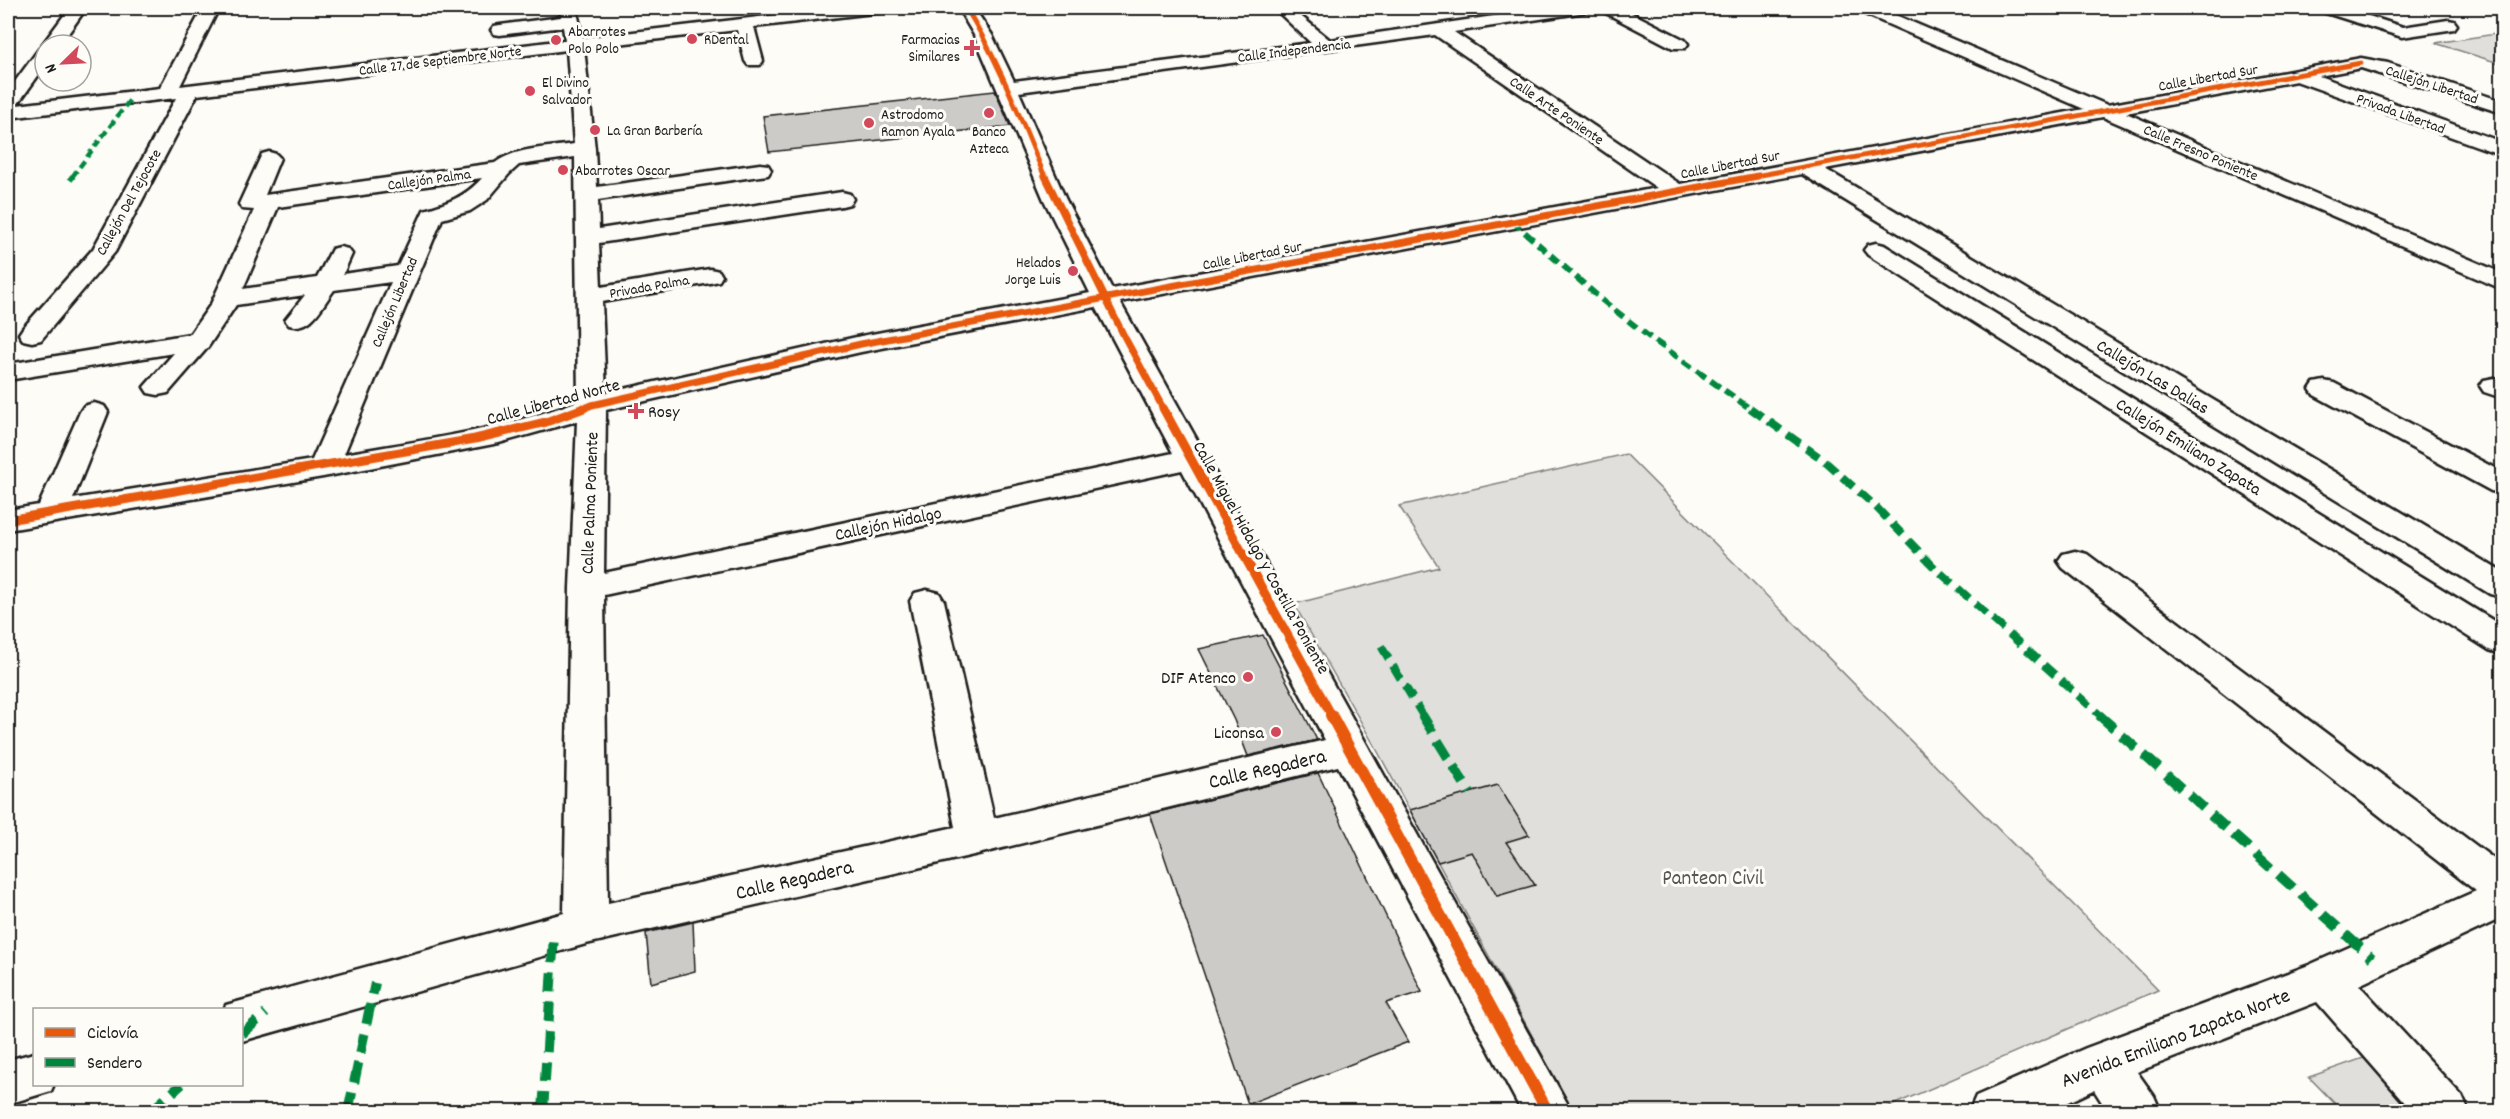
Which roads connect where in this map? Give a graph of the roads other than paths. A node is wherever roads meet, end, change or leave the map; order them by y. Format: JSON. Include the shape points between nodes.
{"nodes":[{"id":1,"x":211,"y":8,"type":"edge"},
{"id":2,"x":873,"y":8,"type":"edge"},
{"id":3,"x":966,"y":8,"type":"edge"},
{"id":4,"x":1282,"y":8,"type":"edge"},
{"id":5,"x":1579,"y":8,"type":"edge"},
{"id":6,"x":1610,"y":8,"type":"edge"},
{"id":7,"x":1866,"y":8,"type":"edge"},
{"id":8,"x":2330,"y":8,"type":"edge"},
{"id":9,"x":74,"y":14,"type":"dead end"},
{"id":10,"x":569,"y":14,"type":"edge"},
{"id":11,"x":744,"y":24,"type":"junction"},
{"id":12,"x":2448,"y":25,"type":"dead end"},
{"id":13,"x":500,"y":30,"type":"dead end"},
{"id":14,"x":1439,"y":30,"type":"junction"},
{"id":15,"x":60,"y":33,"type":"edge"},
{"id":16,"x":575,"y":44,"type":"junction"},
{"id":17,"x":1679,"y":44,"type":"dead end"},
{"id":18,"x":1326,"y":46,"type":"junction"},
{"id":19,"x":754,"y":62,"type":"dead end"},
{"id":20,"x":2361,"y":63,"type":"joint"},
{"id":21,"x":33,"y":70,"type":"edge"},
{"id":22,"x":2300,"y":76,"type":"junction"},
{"id":23,"x":1008,"y":88,"type":"junction"},
{"id":24,"x":190,"y":90,"type":"junction"},
{"id":25,"x":166,"y":93,"type":"junction"},
{"id":26,"x":8,"y":104,"type":"edge"},
{"id":27,"x":2502,"y":107,"type":"edge"},
{"id":28,"x":2105,"y":110,"type":"junction"},
{"id":29,"x":8,"y":112,"type":"edge"},
{"id":30,"x":585,"y":149,"type":"junction"},
{"id":31,"x":2502,"y":149,"type":"edge"},
{"id":32,"x":269,"y":158,"type":"dead end"},
{"id":33,"x":1804,"y":166,"type":"junction"},
{"id":34,"x":501,"y":169,"type":"junction"},
{"id":35,"x":760,"y":170,"type":"dead end"},
{"id":36,"x":1675,"y":190,"type":"junction"},
{"id":37,"x":587,"y":195,"type":"junction"},
{"id":38,"x":842,"y":199,"type":"dead end"},
{"id":39,"x":269,"y":202,"type":"junction"},
{"id":40,"x":587,"y":238,"type":"junction"},
{"id":41,"x":1876,"y":250,"type":"dead end"},
{"id":42,"x":339,"y":254,"type":"dead end"},
{"id":43,"x":407,"y":272,"type":"junction"},
{"id":44,"x":710,"y":276,"type":"dead end"},
{"id":45,"x":2502,"y":282,"type":"edge"},
{"id":46,"x":327,"y":284,"type":"junction"},
{"id":47,"x":588,"y":297,"type":"junction"},
{"id":48,"x":1104,"y":298,"type":"junction"},
{"id":49,"x":225,"y":299,"type":"junction"},
{"id":50,"x":298,"y":320,"type":"dead end"},
{"id":51,"x":32,"y":334,"type":"dead end"},
{"id":52,"x":199,"y":341,"type":"junction"},
{"id":53,"x":8,"y":372,"type":"edge"},
{"id":54,"x":158,"y":387,"type":"dead end"},
{"id":55,"x":2324,"y":389,"type":"dead end"},
{"id":56,"x":592,"y":405,"type":"junction"},
{"id":57,"x":94,"y":412,"type":"dead end"},
{"id":58,"x":1189,"y":459,"type":"junction"},
{"id":59,"x":322,"y":468,"type":"junction"},
{"id":60,"x":2502,"y":484,"type":"edge"},
{"id":61,"x":51,"y":512,"type":"junction"},
{"id":62,"x":8,"y":520,"type":"edge"},
{"id":63,"x":2075,"y":561,"type":"dead end"},
{"id":64,"x":2502,"y":586,"type":"edge"},
{"id":65,"x":587,"y":588,"type":"junction"},
{"id":66,"x":927,"y":601,"type":"dead end"},
{"id":67,"x":2502,"y":642,"type":"edge"},
{"id":68,"x":1348,"y":749,"type":"junction"},
{"id":69,"x":978,"y":838,"type":"junction"},
{"id":70,"x":2502,"y":888,"type":"edge"},
{"id":71,"x":2502,"y":899,"type":"edge"},
{"id":72,"x":586,"y":926,"type":"junction"},
{"id":73,"x":2325,"y":979,"type":"junction"},
{"id":74,"x":243,"y":1020,"type":"edge"},
{"id":75,"x":2103,"y":1062,"type":"junction"},
{"id":76,"x":33,"y":1075,"type":"edge"},
{"id":77,"x":8,"y":1082,"type":"edge"},
{"id":78,"x":1548,"y":1112,"type":"edge"},
{"id":79,"x":1993,"y":1112,"type":"edge"},
{"id":80,"x":2137,"y":1112,"type":"edge"},
{"id":81,"x":2445,"y":1112,"type":"edge"}],
"edges":[{"from":1,"to":25,"type":"street"},
{"from":2,"to":11,"type":"street","name":"Calle 27 de Septiembre Norte"},
{"from":3,"to":23,"type":"street","name":"Calle Miguel Hidalgo y Costilla Poniente"},
{"from":4,"to":18,"type":"street"},
{"from":5,"to":14,"type":"street","name":"Calle Independencia"},
{"from":6,"to":17,"type":"street"},
{"from":7,"to":28,"type":"street","name":"Calle Fresno Poniente"},
{"from":8,"to":12,"type":"street","via":[[2402,32]]},
{"from":9,"to":15,"type":"street"},
{"from":10,"to":13,"type":"street"},
{"from":10,"to":16,"type":"street","name":"Calle Palma Poniente"},
{"from":11,"to":16,"type":"street","name":"Calle 27 de Septiembre Norte"},
{"from":11,"to":19,"type":"street"},
{"from":14,"to":18,"type":"street","name":"Calle Independencia"},
{"from":14,"to":36,"type":"street","name":"Calle Arte Poniente"},
{"from":16,"to":24,"type":"street","name":"Calle 27 de Septiembre Norte"},
{"from":16,"to":30,"type":"street","name":"Calle Palma Poniente"},
{"from":18,"to":23,"type":"street","name":"Calle Independencia"},
{"from":20,"to":22,"type":"street","name":"Calle Libertad Sur"},
{"from":20,"to":27,"type":"street","name":"Callejón Libertad"},
{"from":21,"to":26,"type":"street"},
{"from":22,"to":28,"type":"street","name":"Calle Libertad Sur"},
{"from":22,"to":31,"type":"street","name":"Privada Libertad"},
{"from":23,"to":48,"type":"street","name":"Calle Miguel Hidalgo y Costilla Poniente","via":[[1055,200]]},
{"from":24,"to":25,"type":"street","name":"Calle 27 de Septiembre Norte"},
{"from":24,"to":51,"type":"street","name":"Callejón Del Tejocote","via":[[103,252]]},
{"from":25,"to":29,"type":"street","name":"Calle 27 de Septiembre Norte"},
{"from":28,"to":33,"type":"street","name":"Calle Libertad Sur"},
{"from":28,"to":45,"type":"street","name":"Calle Fresno Poniente"},
{"from":30,"to":34,"type":"street","name":"Callejón Palma","via":[[520,158]]},
{"from":30,"to":37,"type":"street","name":"Calle Palma Poniente"},
{"from":32,"to":39,"type":"street","via":[[250,204]]},
{"from":33,"to":36,"type":"street","name":"Calle Libertad Sur"},
{"from":33,"to":64,"type":"street","name":"Callejón Las Dalias"},
{"from":34,"to":39,"type":"street","name":"Callejón Palma"},
{"from":34,"to":43,"type":"street","name":"Callejón Libertad","via":[[479,195],[462,206],[432,215]]},
{"from":35,"to":37,"type":"street"},
{"from":36,"to":48,"type":"street","name":"Calle Libertad Sur"},
{"from":37,"to":40,"type":"street","name":"Calle Palma Poniente"},
{"from":38,"to":40,"type":"street"},
{"from":39,"to":49,"type":"street"},
{"from":40,"to":47,"type":"street","name":"Calle Palma Poniente"},
{"from":41,"to":67,"type":"street","name":"Callejón Emiliano Zapata"},
{"from":42,"to":46,"type":"street"},
{"from":43,"to":46,"type":"street"},
{"from":43,"to":59,"type":"street","name":"Callejón Libertad"},
{"from":44,"to":47,"type":"street","name":"Privada Palma"},
{"from":46,"to":49,"type":"street"},
{"from":46,"to":50,"type":"street"},
{"from":47,"to":56,"type":"street","name":"Calle Palma Poniente"},
{"from":48,"to":56,"type":"street","name":"Calle Libertad Norte","via":[[861,344]]},
{"from":48,"to":58,"type":"street","name":"Calle Miguel Hidalgo y Costilla Poniente"},
{"from":49,"to":52,"type":"street"},
{"from":52,"to":53,"type":"street"},
{"from":52,"to":54,"type":"street"},
{"from":55,"to":60,"type":"street"},
{"from":56,"to":59,"type":"street","name":"Calle Libertad Norte","via":[[503,433]]},
{"from":56,"to":65,"type":"street","name":"Calle Palma Poniente"},
{"from":57,"to":61,"type":"street"},
{"from":58,"to":65,"type":"street","name":"Callejón Hidalgo"},
{"from":58,"to":68,"type":"street","name":"Calle Miguel Hidalgo y Costilla Poniente"},
{"from":59,"to":61,"type":"street","name":"Calle Libertad Norte"},
{"from":61,"to":62,"type":"street","name":"Calle Libertad Norte"},
{"from":63,"to":70,"type":"street"},
{"from":65,"to":72,"type":"street","name":"Calle Palma Poniente"},
{"from":66,"to":69,"type":"street"},
{"from":68,"to":69,"type":"street","name":"Calle Regadera"},
{"from":68,"to":78,"type":"street","name":"Calle Miguel Hidalgo y Costilla Poniente"},
{"from":69,"to":72,"type":"street","name":"Calle Regadera"},
{"from":71,"to":73,"type":"street","name":"Avenida Emiliano Zapata Norte"},
{"from":72,"to":74,"type":"street","name":"Calle Regadera"},
{"from":73,"to":75,"type":"street","name":"Avenida Emiliano Zapata Norte"},
{"from":73,"to":81,"type":"street"},
{"from":75,"to":79,"type":"street","name":"Avenida Emiliano Zapata Norte"},
{"from":75,"to":80,"type":"street"},
{"from":76,"to":77,"type":"street"}]}
